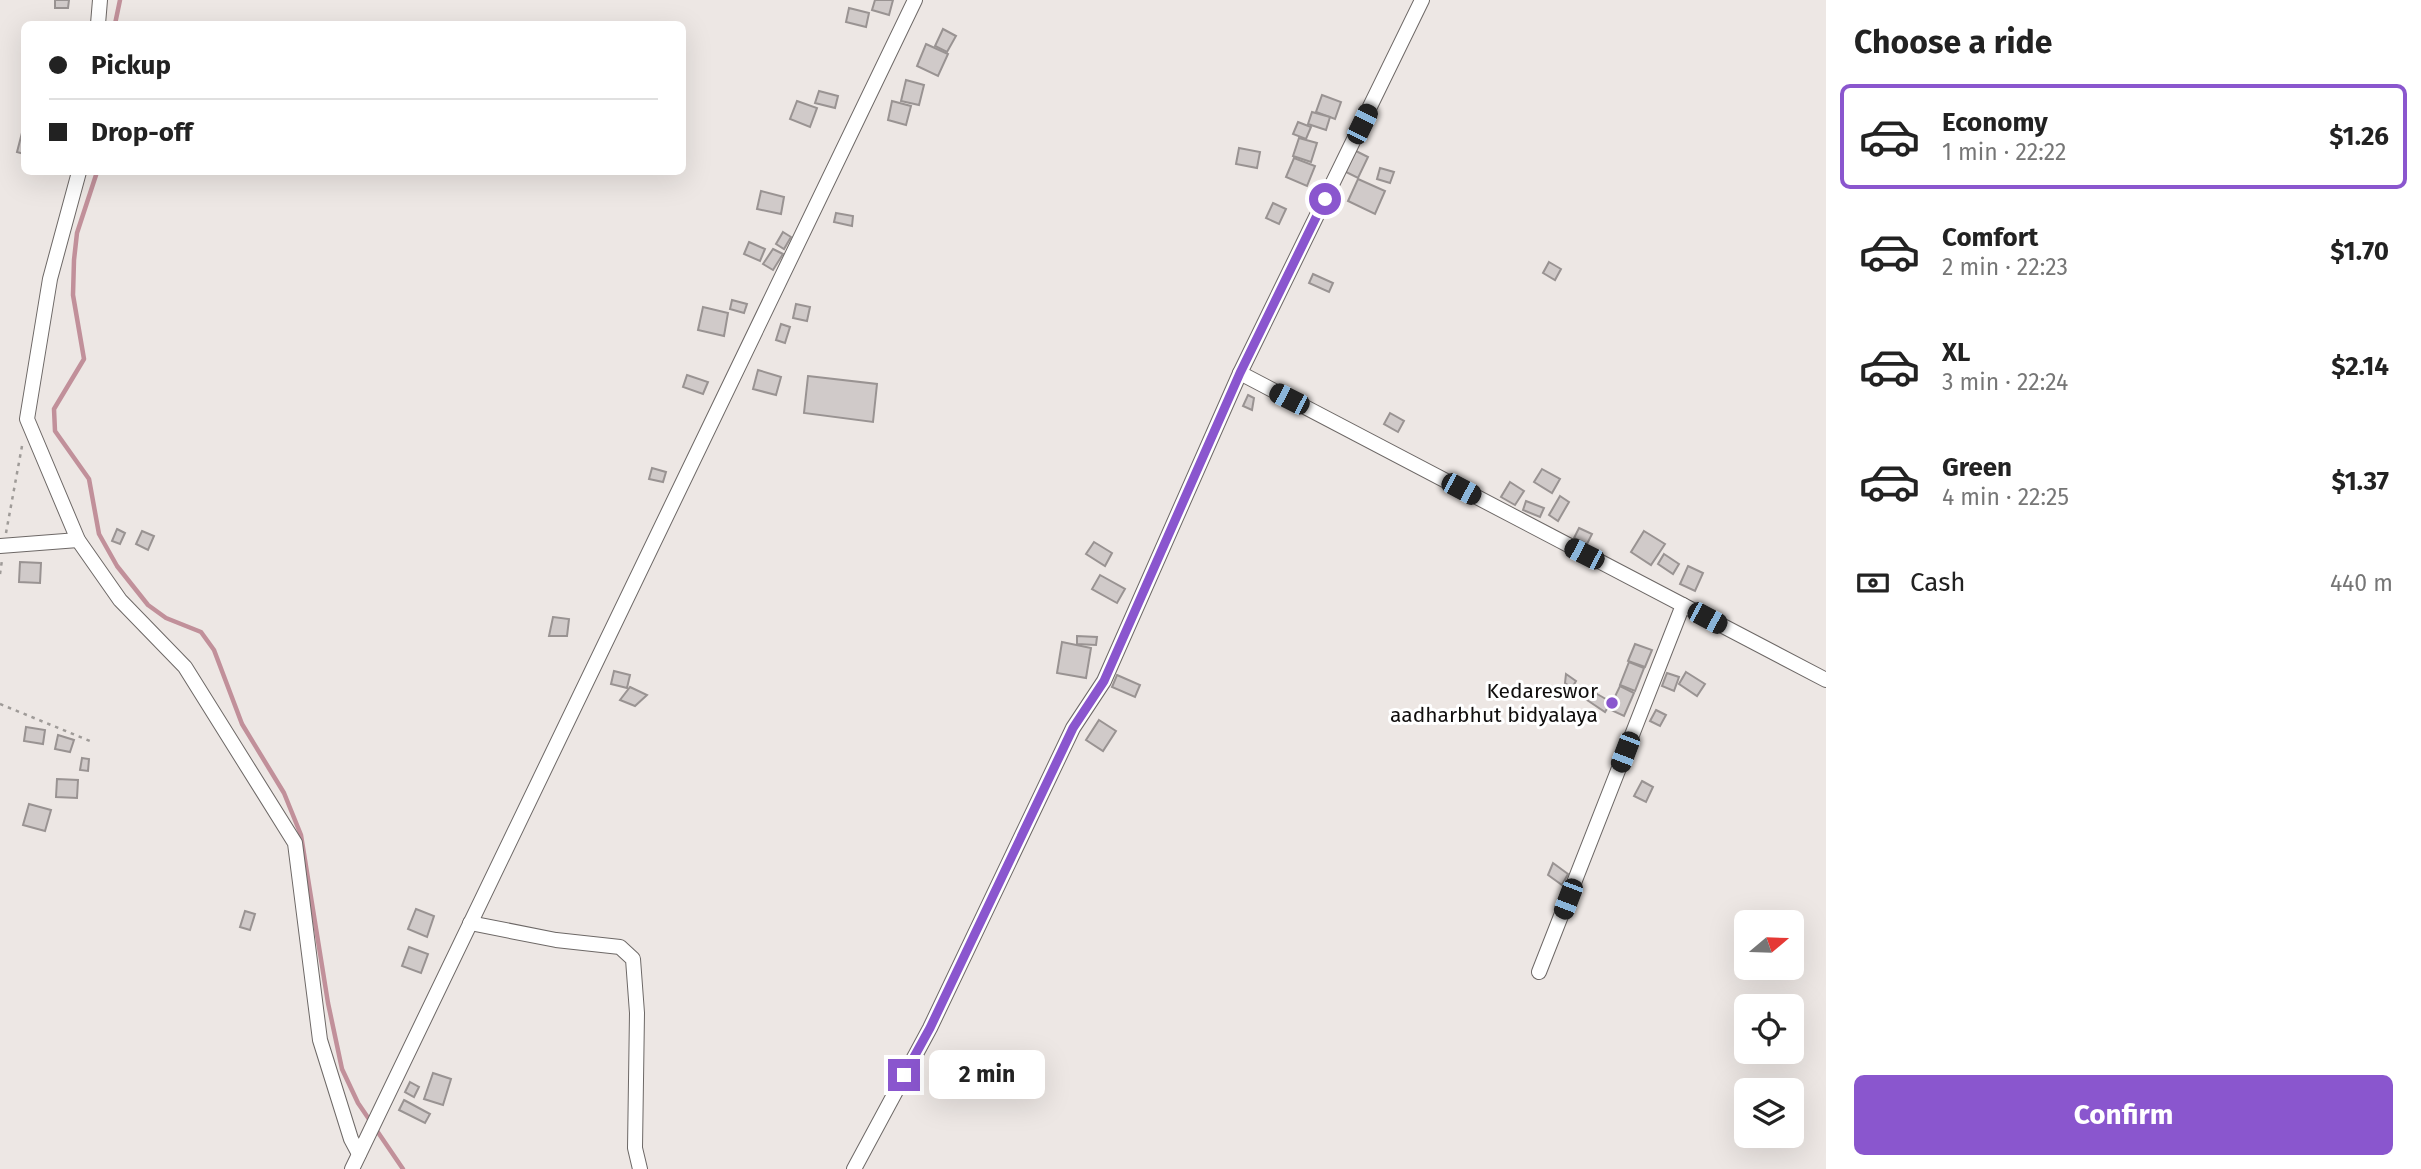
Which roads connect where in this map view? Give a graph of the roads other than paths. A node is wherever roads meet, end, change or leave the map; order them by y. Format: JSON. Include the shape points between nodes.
{"nodes":[{"id":1,"x":100,"y":0,"type":"edge"},
{"id":2,"x":915,"y":0,"type":"edge"},
{"id":3,"x":1422,"y":0,"type":"edge"},
{"id":4,"x":97,"y":21,"type":"edge"},
{"id":5,"x":78,"y":175,"type":"edge"},
{"id":6,"x":1240,"y":373,"type":"junction"},
{"id":7,"x":78,"y":540,"type":"junction"},
{"id":8,"x":1,"y":546,"type":"edge"},
{"id":9,"x":1683,"y":605,"type":"junction"},
{"id":10,"x":1826,"y":680,"type":"edge"},
{"id":11,"x":470,"y":923,"type":"junction"},
{"id":12,"x":1539,"y":972,"type":"dead end"},
{"id":13,"x":359,"y":1154,"type":"junction"},
{"id":14,"x":352,"y":1169,"type":"edge"},
{"id":15,"x":640,"y":1169,"type":"edge"},
{"id":16,"x":854,"y":1169,"type":"edge"}],
"edges":[{"from":1,"to":4,"type":"street"},
{"from":2,"to":11,"type":"street"},
{"from":3,"to":6,"type":"street"},
{"from":5,"to":7,"type":"street","via":[[50,279],[27,419]]},
{"from":6,"to":9,"type":"street"},
{"from":6,"to":16,"type":"street","via":[[1104,681],[1073,728],[930,1028]]},
{"from":7,"to":8,"type":"street"},
{"from":7,"to":13,"type":"street","via":[[120,600],[185,667],[295,843],[320,1040],[346,1127]]},
{"from":9,"to":10,"type":"street"},
{"from":9,"to":12,"type":"street"},
{"from":11,"to":13,"type":"street"},
{"from":11,"to":15,"type":"street","via":[[629,952],[637,1013],[635,1148]]},
{"from":13,"to":14,"type":"street"}]}
